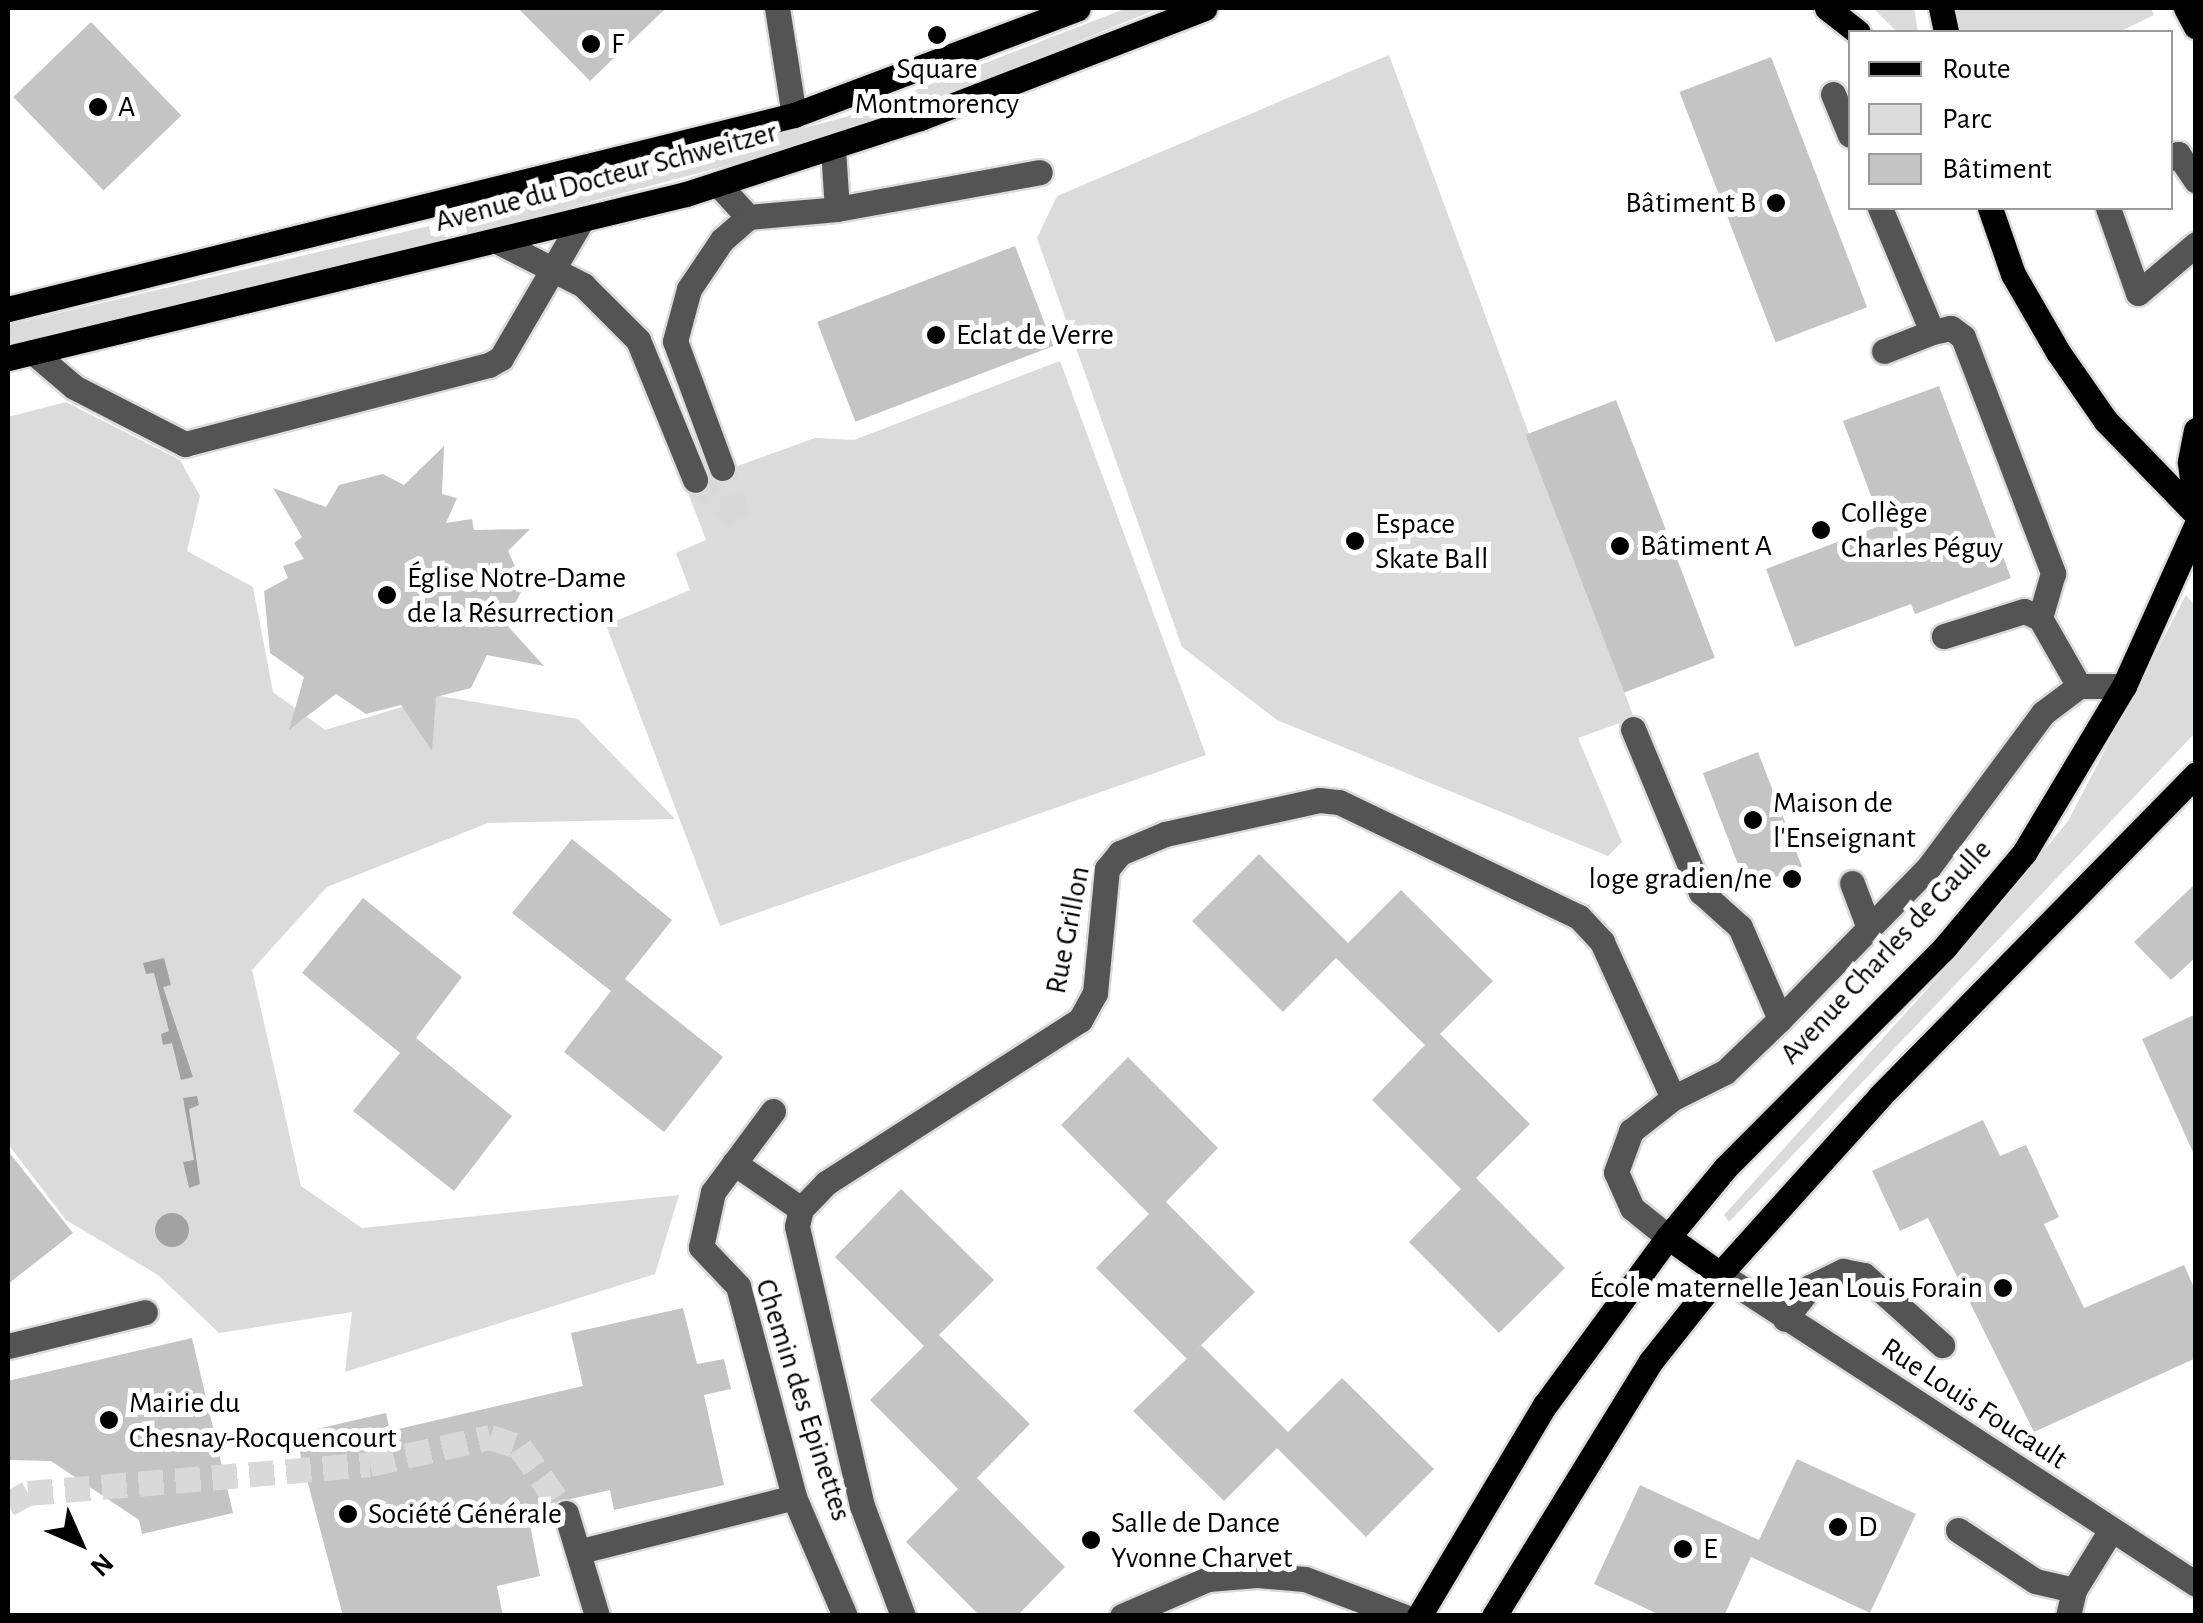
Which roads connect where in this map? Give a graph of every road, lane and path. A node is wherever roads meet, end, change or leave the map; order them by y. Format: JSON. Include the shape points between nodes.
{"nodes":[{"id":1,"x":777,"y":8,"type":"edge"},
{"id":2,"x":1078,"y":8,"type":"edge"},
{"id":3,"x":1205,"y":8,"type":"edge"},
{"id":4,"x":1828,"y":8,"type":"edge"},
{"id":5,"x":2186,"y":8,"type":"edge"},
{"id":6,"x":2196,"y":26,"type":"edge"},
{"id":7,"x":1856,"y":30,"type":"edge"},
{"id":8,"x":1833,"y":94,"type":"dead end"},
{"id":9,"x":794,"y":115,"type":"junction"},
{"id":10,"x":1848,"y":131,"type":"edge"},
{"id":11,"x":833,"y":149,"type":"junction"},
{"id":12,"x":2173,"y":156,"type":"edge"},
{"id":13,"x":1040,"y":172,"type":"dead end"},
{"id":14,"x":2196,"y":181,"type":"edge"},
{"id":15,"x":718,"y":184,"type":"junction"},
{"id":16,"x":836,"y":209,"type":"junction"},
{"id":17,"x":1881,"y":210,"type":"edge"},
{"id":18,"x":1979,"y":210,"type":"edge"},
{"id":19,"x":1991,"y":210,"type":"edge"},
{"id":20,"x":2109,"y":210,"type":"edge"},
{"id":21,"x":748,"y":216,"type":"junction"},
{"id":22,"x":582,"y":221,"type":"junction"},
{"id":23,"x":497,"y":240,"type":"junction"},
{"id":24,"x":2196,"y":244,"type":"edge"},
{"id":25,"x":2002,"y":250,"type":"junction"},
{"id":26,"x":554,"y":268,"type":"junction"},
{"id":27,"x":8,"y":310,"type":"edge"},
{"id":28,"x":1932,"y":332,"type":"junction"},
{"id":29,"x":1884,"y":351,"type":"dead end"},
{"id":30,"x":20,"y":355,"type":"edge"},
{"id":31,"x":2196,"y":430,"type":"edge"},
{"id":32,"x":722,"y":468,"type":"tunnel mouth"},
{"id":33,"x":695,"y":480,"type":"tunnel mouth"},
{"id":34,"x":2195,"y":514,"type":"edge"},
{"id":35,"x":2196,"y":526,"type":"edge"},
{"id":36,"x":2040,"y":618,"type":"junction"},
{"id":37,"x":1944,"y":636,"type":"dead end"},
{"id":38,"x":2080,"y":686,"type":"junction"},
{"id":39,"x":2124,"y":686,"type":"junction"},
{"id":40,"x":1633,"y":729,"type":"dead end"},
{"id":41,"x":2196,"y":774,"type":"edge"},
{"id":42,"x":1852,"y":883,"type":"dead end"},
{"id":43,"x":1869,"y":928,"type":"junction"},
{"id":44,"x":1780,"y":1020,"type":"junction"},
{"id":45,"x":1672,"y":1098,"type":"junction"},
{"id":46,"x":774,"y":1110,"type":"dead end"},
{"id":47,"x":734,"y":1163,"type":"junction"},
{"id":48,"x":801,"y":1209,"type":"junction"},
{"id":49,"x":1668,"y":1237,"type":"junction"},
{"id":50,"x":1720,"y":1274,"type":"junction"},
{"id":51,"x":145,"y":1312,"type":"dead end"},
{"id":52,"x":1786,"y":1319,"type":"junction"},
{"id":53,"x":1942,"y":1345,"type":"dead end"},
{"id":54,"x":8,"y":1346,"type":"edge"},
{"id":55,"x":794,"y":1497,"type":"junction"},
{"id":56,"x":566,"y":1513,"type":"tunnel mouth"},
{"id":57,"x":1958,"y":1530,"type":"dead end"},
{"id":58,"x":2111,"y":1530,"type":"junction"},
{"id":59,"x":581,"y":1552,"type":"junction"},
{"id":60,"x":2196,"y":1584,"type":"edge"},
{"id":61,"x":2071,"y":1603,"type":"edge"},
{"id":62,"x":597,"y":1616,"type":"edge"},
{"id":63,"x":845,"y":1616,"type":"edge"},
{"id":64,"x":903,"y":1616,"type":"edge"},
{"id":65,"x":1122,"y":1616,"type":"edge"},
{"id":66,"x":1404,"y":1616,"type":"edge"},
{"id":67,"x":1419,"y":1616,"type":"edge"},
{"id":68,"x":1494,"y":1616,"type":"edge"}],
"edges":[{"from":1,"to":9,"type":"street"},
{"from":2,"to":9,"type":"main road","name":"Avenue du Docteur Schweitzer"},
{"from":3,"to":11,"type":"main road","name":"Avenue du Docteur Schweitzer"},
{"from":4,"to":7,"type":"main road"},
{"from":5,"to":6,"type":"main road"},
{"from":8,"to":10,"type":"street"},
{"from":9,"to":27,"type":"main road","name":"Avenue du Docteur Schweitzer"},
{"from":11,"to":15,"type":"main road","name":"Avenue du Docteur Schweitzer"},
{"from":11,"to":16,"type":"street"},
{"from":12,"to":14,"type":"street","via":[[2178,154]]},
{"from":13,"to":16,"type":"street"},
{"from":15,"to":21,"type":"street"},
{"from":15,"to":22,"type":"main road","name":"Avenue du Docteur Schweitzer"},
{"from":16,"to":21,"type":"street"},
{"from":17,"to":28,"type":"street"},
{"from":18,"to":25,"type":"main road"},
{"from":19,"to":25,"type":"main road"},
{"from":20,"to":24,"type":"street","via":[[2138,293]]},
{"from":21,"to":32,"type":"street","via":[[722,240],[689,289],[675,340]]},
{"from":22,"to":23,"type":"main road","name":"Avenue du Docteur Schweitzer"},
{"from":22,"to":26,"type":"street"},
{"from":23,"to":26,"type":"street"},
{"from":23,"to":30,"type":"main road","name":"Avenue du Docteur Schweitzer"},
{"from":25,"to":34,"type":"main road","via":[[2105,420]]},
{"from":26,"to":30,"type":"street","via":[[489,366],[185,444]]},
{"from":26,"to":33,"type":"street","via":[[608,306],[638,340]]},
{"from":28,"to":29,"type":"street"},
{"from":28,"to":36,"type":"street","via":[[1952,328],[1970,355],[2053,574]]},
{"from":31,"to":34,"type":"main road","via":[[2190,462]]},
{"from":35,"to":39,"type":"main road","name":"Avenue Charles de Gaulle"},
{"from":36,"to":37,"type":"street","via":[[2024,611]]},
{"from":36,"to":38,"type":"street"},
{"from":38,"to":39,"type":"street"},
{"from":38,"to":43,"type":"street","via":[[2043,713],[1960,829]]},
{"from":39,"to":49,"type":"main road","name":"Avenue Charles de Gaulle","via":[[2024,854],[1945,947],[1725,1168]]},
{"from":40,"to":44,"type":"street","via":[[1700,892],[1740,926]]},
{"from":41,"to":50,"type":"main road","via":[[1880,1096]]},
{"from":42,"to":43,"type":"street"},
{"from":43,"to":44,"type":"street"},
{"from":44,"to":45,"type":"street","via":[[1726,1072]]},
{"from":45,"to":48,"type":"street","name":"Rue Grillon","via":[[1602,942],[1579,917],[1339,802],[1319,800],[1165,834],[1120,853],[1107,869],[1095,993],[1080,1020],[826,1183]]},
{"from":45,"to":49,"type":"street","via":[[1631,1131],[1616,1172],[1632,1208]]},
{"from":46,"to":47,"type":"street","name":"Chemin des Epinettes"},
{"from":47,"to":48,"type":"street"},
{"from":47,"to":55,"type":"street","name":"Chemin des Epinettes","via":[[712,1192],[702,1248],[738,1286]]},
{"from":48,"to":64,"type":"street","via":[[798,1226],[862,1506]]},
{"from":49,"to":50,"type":"main road"},
{"from":49,"to":67,"type":"main road","name":"Avenue Charles de Gaulle","via":[[1544,1406]]},
{"from":50,"to":52,"type":"street","name":"Rue Louis Foucault"},
{"from":50,"to":68,"type":"main road","via":[[1651,1360]]},
{"from":51,"to":54,"type":"street"},
{"from":52,"to":53,"type":"street","via":[[1810,1287],[1842,1271],[1864,1275]]},
{"from":52,"to":58,"type":"street","name":"Rue Louis Foucault"},
{"from":55,"to":59,"type":"street"},
{"from":55,"to":63,"type":"street","name":"Chemin des Epinettes"},
{"from":56,"to":59,"type":"street"},
{"from":57,"to":61,"type":"street"},
{"from":58,"to":60,"type":"street","name":"Rue Louis Foucault"},
{"from":58,"to":61,"type":"street"},
{"from":59,"to":62,"type":"street"},
{"from":65,"to":66,"type":"street","via":[[1208,1579],[1258,1574],[1305,1579]]}]}
